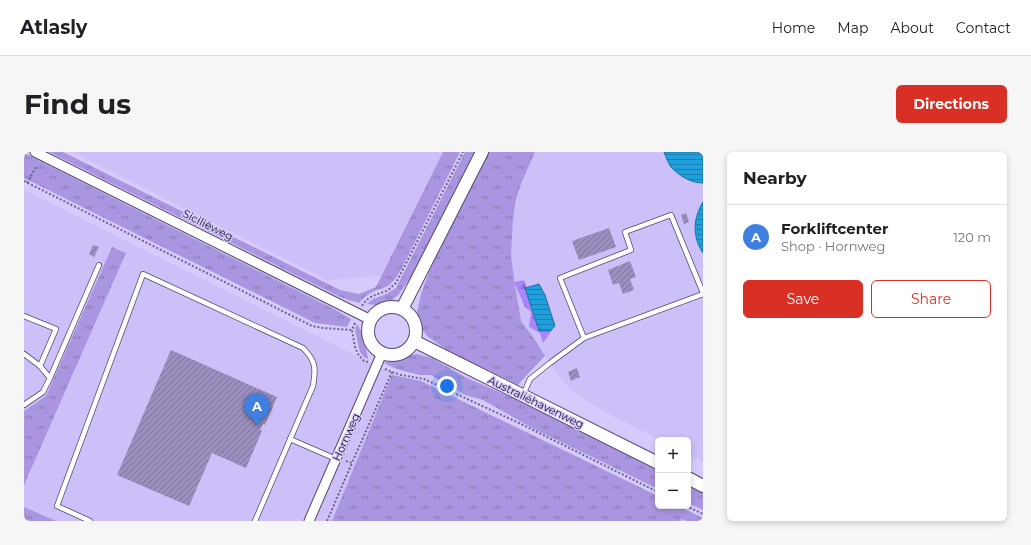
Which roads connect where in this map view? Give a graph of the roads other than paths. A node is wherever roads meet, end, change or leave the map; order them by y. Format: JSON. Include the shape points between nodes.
{"nodes":[{"id":1,"x":35,"y":152,"type":"edge"},
{"id":2,"x":482,"y":152,"type":"edge"},
{"id":3,"x":98,"y":265,"type":"dead end"},
{"id":4,"x":703,"y":294,"type":"edge"},
{"id":5,"x":402,"y":309,"type":"junction"},
{"id":6,"x":24,"y":316,"type":"edge"},
{"id":7,"x":371,"y":320,"type":"junction"},
{"id":8,"x":584,"y":338,"type":"junction"},
{"id":9,"x":414,"y":341,"type":"junction"},
{"id":10,"x":382,"y":353,"type":"junction"},
{"id":11,"x":24,"y":354,"type":"edge"},
{"id":12,"x":40,"y":366,"type":"junction"},
{"id":13,"x":50,"y":378,"type":"junction"},
{"id":14,"x":523,"y":395,"type":"junction"},
{"id":15,"x":24,"y":405,"type":"edge"},
{"id":16,"x":290,"y":439,"type":"junction"},
{"id":17,"x":336,"y":459,"type":"junction"},
{"id":18,"x":655,"y":461,"type":"edge"},
{"id":19,"x":691,"y":480,"type":"edge"},
{"id":20,"x":703,"y":486,"type":"edge"},
{"id":21,"x":90,"y":521,"type":"edge"},
{"id":22,"x":255,"y":521,"type":"edge"},
{"id":23,"x":309,"y":521,"type":"edge"}],
"edges":[{"from":1,"to":7,"type":"street","name":"Siciliëweg"},
{"from":2,"to":5,"type":"street"},
{"from":3,"to":13,"type":"lane"},
{"from":4,"to":8,"type":"lane"},
{"from":4,"to":8,"type":"lane","via":[[672,215],[625,232],[630,250],[560,278]]},
{"from":5,"to":7,"type":"street","via":[[381,309]]},
{"from":5,"to":9,"type":"street","via":[[414,319]]},
{"from":6,"to":12,"type":"lane","via":[[56,329]]},
{"from":7,"to":10,"type":"street","via":[[368,335],[376,349]]},
{"from":8,"to":14,"type":"lane","via":[[530,379]]},
{"from":9,"to":10,"type":"street","via":[[410,348],[397,355]]},
{"from":9,"to":14,"type":"street","name":"Australiëhavenweg"},
{"from":10,"to":17,"type":"street","name":"Hornweg"},
{"from":11,"to":12,"type":"lane"},
{"from":12,"to":13,"type":"lane"},
{"from":13,"to":15,"type":"lane","via":[[42,392]]},
{"from":14,"to":18,"type":"street","name":"Australiëhavenweg"},
{"from":16,"to":17,"type":"lane"},
{"from":16,"to":21,"type":"lane","via":[[313,386],[316,372],[314,362],[307,352],[143,274],[57,506]]},
{"from":16,"to":22,"type":"lane"},
{"from":17,"to":23,"type":"street","name":"Hornweg"},
{"from":19,"to":20,"type":"street"}]}
